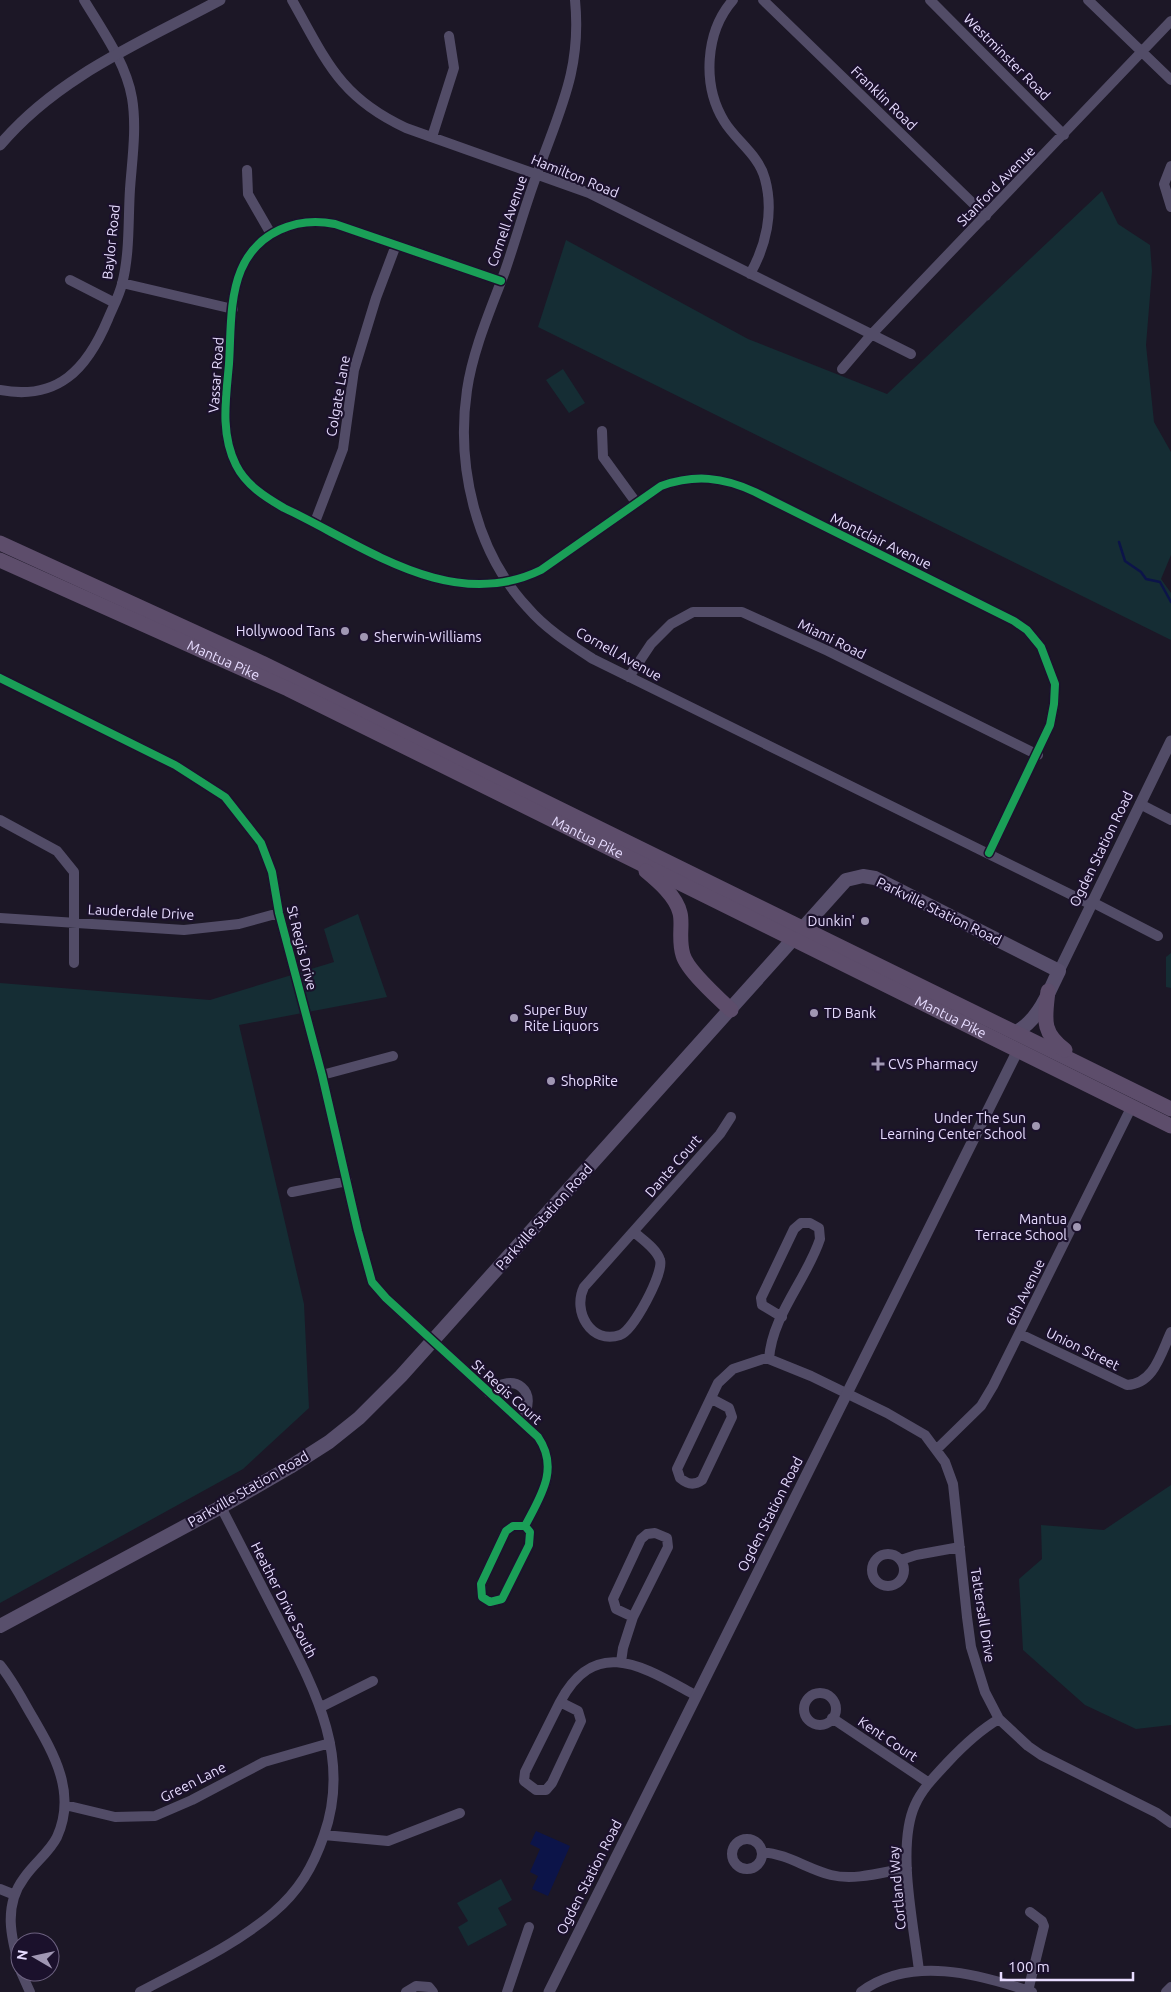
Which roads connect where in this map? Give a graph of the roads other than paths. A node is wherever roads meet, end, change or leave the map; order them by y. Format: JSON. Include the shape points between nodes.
{"nodes":[{"id":1,"x":84,"y":0,"type":"edge"},
{"id":2,"x":220,"y":0,"type":"edge"},
{"id":3,"x":292,"y":0,"type":"edge"},
{"id":4,"x":574,"y":0,"type":"edge"},
{"id":5,"x":733,"y":0,"type":"edge"},
{"id":6,"x":763,"y":0,"type":"edge"},
{"id":7,"x":930,"y":0,"type":"edge"},
{"id":8,"x":1088,"y":0,"type":"edge"},
{"id":9,"x":1171,"y":22,"type":"edge"},
{"id":10,"x":449,"y":36,"type":"dead end"},
{"id":11,"x":1142,"y":53,"type":"junction"},
{"id":12,"x":116,"y":55,"type":"junction"},
{"id":13,"x":1171,"y":80,"type":"edge"},
{"id":14,"x":1064,"y":135,"type":"junction"},
{"id":15,"x":432,"y":136,"type":"junction"},
{"id":16,"x":0,"y":145,"type":"edge"},
{"id":17,"x":1171,"y":166,"type":"edge"},
{"id":18,"x":247,"y":170,"type":"dead end"},
{"id":19,"x":536,"y":175,"type":"junction"},
{"id":20,"x":1171,"y":207,"type":"edge"},
{"id":21,"x":986,"y":216,"type":"junction"},
{"id":22,"x":271,"y":234,"type":"junction"},
{"id":23,"x":396,"y":245,"type":"junction"},
{"id":24,"x":750,"y":274,"type":"junction"},
{"id":25,"x":70,"y":280,"type":"dead end"},
{"id":26,"x":501,"y":281,"type":"junction"},
{"id":27,"x":122,"y":283,"type":"junction"},
{"id":28,"x":115,"y":303,"type":"junction"},
{"id":29,"x":233,"y":309,"type":"junction"},
{"id":30,"x":870,"y":335,"type":"junction"},
{"id":31,"x":912,"y":354,"type":"dead end"},
{"id":32,"x":842,"y":369,"type":"dead end"},
{"id":33,"x":0,"y":390,"type":"edge"},
{"id":34,"x":602,"y":431,"type":"dead end"},
{"id":35,"x":636,"y":501,"type":"junction"},
{"id":36,"x":315,"y":522,"type":"junction"},
{"id":37,"x":0,"y":543,"type":"edge"},
{"id":38,"x":0,"y":560,"type":"edge"},
{"id":39,"x":506,"y":581,"type":"junction"},
{"id":40,"x":629,"y":677,"type":"junction"},
{"id":41,"x":0,"y":678,"type":"edge"},
{"id":42,"x":1171,"y":741,"type":"edge"},
{"id":43,"x":1038,"y":755,"type":"junction"},
{"id":44,"x":1140,"y":804,"type":"junction"},
{"id":45,"x":0,"y":820,"type":"edge"},
{"id":46,"x":1171,"y":820,"type":"edge"},
{"id":47,"x":989,"y":853,"type":"junction"},
{"id":48,"x":632,"y":859,"type":"junction"},
{"id":49,"x":1091,"y":903,"type":"junction"},
{"id":50,"x":279,"y":913,"type":"junction"},
{"id":51,"x":0,"y":918,"type":"edge"},
{"id":52,"x":74,"y":923,"type":"junction"},
{"id":53,"x":798,"y":934,"type":"junction"},
{"id":54,"x":1158,"y":936,"type":"dead end"},
{"id":55,"x":74,"y":963,"type":"dead end"},
{"id":56,"x":1059,"y":970,"type":"junction"},
{"id":57,"x":1048,"y":992,"type":"junction"},
{"id":58,"x":731,"y":1010,"type":"junction"},
{"id":59,"x":1016,"y":1032,"type":"junction"},
{"id":60,"x":1018,"y":1050,"type":"junction"},
{"id":61,"x":393,"y":1056,"type":"dead end"},
{"id":62,"x":322,"y":1075,"type":"junction"},
{"id":63,"x":1171,"y":1104,"type":"edge"},
{"id":64,"x":1132,"y":1106,"type":"junction"},
{"id":65,"x":1171,"y":1109,"type":"edge"},
{"id":66,"x":731,"y":1117,"type":"dead end"},
{"id":67,"x":1171,"y":1126,"type":"edge"},
{"id":68,"x":347,"y":1181,"type":"junction"},
{"id":69,"x":292,"y":1192,"type":"dead end"},
{"id":70,"x":634,"y":1232,"type":"junction"},
{"id":71,"x":782,"y":1317,"type":"junction"},
{"id":72,"x":1171,"y":1332,"type":"edge"},
{"id":73,"x":1020,"y":1334,"type":"junction"},
{"id":74,"x":432,"y":1341,"type":"junction"},
{"id":75,"x":769,"y":1359,"type":"junction"},
{"id":76,"x":489,"y":1393,"type":"junction"},
{"id":77,"x":847,"y":1394,"type":"junction"},
{"id":78,"x":712,"y":1399,"type":"junction"},
{"id":79,"x":520,"y":1420,"type":"junction"},
{"id":80,"x":937,"y":1448,"type":"junction"},
{"id":81,"x":221,"y":1507,"type":"junction"},
{"id":82,"x":525,"y":1526,"type":"junction"},
{"id":83,"x":960,"y":1547,"type":"junction"},
{"id":84,"x":901,"y":1560,"type":"dead end"},
{"id":85,"x":633,"y":1617,"type":"junction"},
{"id":86,"x":0,"y":1626,"type":"edge"},
{"id":87,"x":621,"y":1662,"type":"junction"},
{"id":88,"x":0,"y":1665,"type":"edge"},
{"id":89,"x":373,"y":1681,"type":"dead end"},
{"id":90,"x":696,"y":1695,"type":"junction"},
{"id":91,"x":560,"y":1702,"type":"junction"},
{"id":92,"x":321,"y":1707,"type":"junction"},
{"id":93,"x":832,"y":1718,"type":"dead end"},
{"id":94,"x":999,"y":1719,"type":"junction"},
{"id":95,"x":330,"y":1743,"type":"junction"},
{"id":96,"x":929,"y":1783,"type":"junction"},
{"id":97,"x":65,"y":1804,"type":"junction"},
{"id":98,"x":460,"y":1812,"type":"dead end"},
{"id":99,"x":1171,"y":1823,"type":"edge"},
{"id":100,"x":324,"y":1836,"type":"junction"},
{"id":101,"x":762,"y":1852,"type":"dead end"},
{"id":102,"x":907,"y":1868,"type":"junction"},
{"id":103,"x":0,"y":1889,"type":"edge"},
{"id":104,"x":15,"y":1895,"type":"junction"},
{"id":105,"x":1030,"y":1912,"type":"dead end"},
{"id":106,"x":529,"y":1927,"type":"dead end"},
{"id":107,"x":10,"y":1932,"type":"edge"},
{"id":108,"x":919,"y":1972,"type":"junction"},
{"id":109,"x":1171,"y":1986,"type":"edge"},
{"id":110,"x":1030,"y":1991,"type":"edge"},
{"id":111,"x":140,"y":1992,"type":"edge"},
{"id":112,"x":406,"y":1992,"type":"edge"},
{"id":113,"x":433,"y":1992,"type":"edge"},
{"id":114,"x":507,"y":1992,"type":"edge"},
{"id":115,"x":549,"y":1992,"type":"edge"},
{"id":116,"x":861,"y":1992,"type":"edge"},
{"id":117,"x":1166,"y":1992,"type":"edge"}],
"edges":[{"from":1,"to":12,"type":"street","name":"Baylor Road"},
{"from":2,"to":12,"type":"street"},
{"from":3,"to":15,"type":"street","name":"Hamilton Road","via":[[316,46],[337,78],[355,96],[382,117]]},
{"from":4,"to":19,"type":"street","name":"Cornell Avenue","via":[[578,27],[572,74]]},
{"from":5,"to":24,"type":"street","via":[[711,45],[709,70],[714,102],[765,178],[768,200],[765,239]]},
{"from":6,"to":21,"type":"street","name":"Franklin Road"},
{"from":7,"to":14,"type":"street","name":"Westminster Road"},
{"from":8,"to":11,"type":"street"},
{"from":9,"to":11,"type":"street","name":"Stanford Avenue"},
{"from":10,"to":15,"type":"street","via":[[454,68]]},
{"from":11,"to":13,"type":"street"},
{"from":11,"to":14,"type":"street","name":"Stanford Avenue"},
{"from":12,"to":16,"type":"street","via":[[61,88],[34,109]]},
{"from":12,"to":27,"type":"street","name":"Baylor Road","via":[[127,80],[134,109],[128,241]]},
{"from":14,"to":21,"type":"street","name":"Stanford Avenue"},
{"from":15,"to":19,"type":"street","name":"Hamilton Road"},
{"from":17,"to":20,"type":"street","via":[[1164,184]]},
{"from":18,"to":22,"type":"street","via":[[248,194]]},
{"from":19,"to":24,"type":"street","name":"Hamilton Road","via":[[589,193]]},
{"from":19,"to":26,"type":"street","name":"Cornell Avenue"},
{"from":21,"to":30,"type":"street","name":"Stanford Avenue"},
{"from":22,"to":23,"type":"street","name":"Vassar Road","via":[[293,224],[324,222]]},
{"from":22,"to":29,"type":"street","name":"Vassar Road","via":[[248,256],[241,270]]},
{"from":23,"to":26,"type":"street","name":"Vassar Road"},
{"from":23,"to":36,"type":"street","name":"Colgate Lane","via":[[354,370],[343,448]]},
{"from":24,"to":30,"type":"street","name":"Hamilton Road"},
{"from":25,"to":28,"type":"street"},
{"from":26,"to":39,"type":"street","name":"Cornell Avenue","via":[[472,364],[463,438],[476,514]]},
{"from":27,"to":28,"type":"street","name":"Baylor Road"},
{"from":27,"to":29,"type":"street"},
{"from":28,"to":33,"type":"street","name":"Baylor Road","via":[[93,350],[71,376],[40,391]]},
{"from":29,"to":36,"type":"street","name":"Vassar Road","via":[[225,432],[229,450],[248,482],[264,496]]},
{"from":30,"to":31,"type":"street","name":"Hamilton Road"},
{"from":30,"to":32,"type":"street","name":"Stanford Avenue"},
{"from":34,"to":35,"type":"street","via":[[603,457]]},
{"from":35,"to":39,"type":"street","name":"Montclair Avenue","via":[[541,570],[521,580]]},
{"from":35,"to":43,"type":"street","name":"Montclair Avenue","via":[[660,486],[678,480],[698,477],[736,483],[1014,621],[1041,646],[1055,684],[1050,725]]},
{"from":36,"to":39,"type":"street","name":"Vassar Road","via":[[411,571],[442,581],[480,585]]},
{"from":37,"to":53,"type":"main road","name":"Mantua Pike","via":[[256,660],[524,789]]},
{"from":38,"to":48,"type":"main road","name":"Mantua Pike","via":[[288,689]]},
{"from":39,"to":40,"type":"street","name":"Cornell Avenue","via":[[544,625],[578,650]]},
{"from":40,"to":43,"type":"street","name":"Miami Road","via":[[642,654],[660,633],[683,617],[693,612],[742,612]]},
{"from":40,"to":47,"type":"street","name":"Cornell Avenue"},
{"from":41,"to":50,"type":"street","name":"St Regis Drive","via":[[175,765],[225,797],[253,831],[268,857]]},
{"from":42,"to":44,"type":"street","name":"Ogden Station Road"},
{"from":43,"to":47,"type":"street","name":"Montclair Avenue"},
{"from":44,"to":46,"type":"street"},
{"from":44,"to":49,"type":"street","name":"Ogden Station Road"},
{"from":45,"to":52,"type":"street","via":[[57,851],[74,872]]},
{"from":47,"to":49,"type":"street","name":"Cornell Avenue"},
{"from":48,"to":53,"type":"main road","name":"Mantua Pike"},
{"from":48,"to":58,"type":"main road","via":[[671,895],[680,913],[683,957],[704,984]]},
{"from":49,"to":54,"type":"street","name":"Cornell Avenue"},
{"from":49,"to":56,"type":"street","name":"Ogden Station Road"},
{"from":50,"to":52,"type":"street","name":"Lauderdale Drive","via":[[239,924],[184,930]]},
{"from":50,"to":62,"type":"street","name":"St Regis Drive"},
{"from":51,"to":52,"type":"street","name":"Lauderdale Drive"},
{"from":52,"to":55,"type":"street"},
{"from":53,"to":56,"type":"main road","name":"Parkville Station Road","via":[[846,880],[863,876],[875,878]]},
{"from":53,"to":58,"type":"main road","name":"Parkville Station Road"},
{"from":53,"to":59,"type":"main road","name":"Mantua Pike"},
{"from":53,"to":60,"type":"main road","name":"Mantua Pike"},
{"from":56,"to":57,"type":"main road"},
{"from":57,"to":59,"type":"main road","via":[[1034,1018]]},
{"from":57,"to":63,"type":"main road","via":[[1047,1030],[1052,1039],[1063,1049]]},
{"from":58,"to":74,"type":"main road","name":"Parkville Station Road"},
{"from":59,"to":65,"type":"main road","name":"Mantua Pike"},
{"from":60,"to":64,"type":"main road","name":"Mantua Pike"},
{"from":60,"to":77,"type":"street","name":"Ogden Station Road"},
{"from":61,"to":62,"type":"street"},
{"from":62,"to":68,"type":"street","name":"St Regis Drive"},
{"from":64,"to":67,"type":"main road","name":"Mantua Pike"},
{"from":64,"to":73,"type":"street","name":"6th Avenue"},
{"from":66,"to":70,"type":"street","name":"Dante Court","via":[[720,1134]]},
{"from":68,"to":69,"type":"street"},
{"from":68,"to":74,"type":"street","name":"St Regis Drive","via":[[372,1282]]},
{"from":70,"to":70,"type":"street","name":"Dante Court","via":[[582,1291],[580,1302],[584,1318],[589,1328],[603,1336],[619,1336],[632,1327],[659,1273],[657,1254]]},
{"from":71,"to":71,"type":"street","via":[[820,1239],[819,1228],[810,1223],[801,1223],[794,1229],[761,1298],[762,1305]]},
{"from":71,"to":75,"type":"street","via":[[772,1339]]},
{"from":72,"to":73,"type":"street","name":"Union Street","via":[[1150,1374],[1135,1385],[1118,1382]]},
{"from":73,"to":80,"type":"street","name":"6th Avenue","via":[[981,1406]]},
{"from":74,"to":76,"type":"street","name":"St Regis Court"},
{"from":74,"to":81,"type":"main road","name":"Parkville Station Road","via":[[376,1402],[335,1436],[290,1467]]},
{"from":75,"to":77,"type":"street","name":"Tattersall Drive"},
{"from":75,"to":78,"type":"street","via":[[734,1368],[718,1383]]},
{"from":76,"to":79,"type":"street","name":"St Regis Court"},
{"from":76,"to":79,"type":"street","via":[[504,1383],[523,1388],[528,1406]]},
{"from":77,"to":80,"type":"street","name":"Tattersall Drive","via":[[909,1425]]},
{"from":77,"to":90,"type":"street","name":"Ogden Station Road"},
{"from":78,"to":78,"type":"street","via":[[677,1469],[680,1478],[688,1484],[702,1480],[732,1417],[729,1408]]},
{"from":79,"to":82,"type":"street","name":"St Regis Court","via":[[544,1444],[549,1466],[544,1490]]},
{"from":80,"to":83,"type":"street","name":"Tattersall Drive","via":[[953,1484]]},
{"from":81,"to":86,"type":"main road","name":"Parkville Station Road"},
{"from":81,"to":92,"type":"street","name":"Heather Drive South"},
{"from":82,"to":82,"type":"street","via":[[506,1530],[481,1584],[482,1597],[490,1602],[502,1599],[530,1545],[530,1532]]},
{"from":83,"to":84,"type":"street"},
{"from":83,"to":94,"type":"street","name":"Tattersall Drive","via":[[972,1647],[985,1692]]},
{"from":85,"to":85,"type":"street","via":[[616,1609],[613,1599],[641,1539],[647,1534],[659,1533],[668,1541],[667,1552]]},
{"from":85,"to":87,"type":"street","via":[[622,1648]]},
{"from":87,"to":90,"type":"street","via":[[640,1667]]},
{"from":87,"to":91,"type":"street","via":[[600,1664],[584,1671],[572,1682]]},
{"from":88,"to":97,"type":"street","via":[[54,1754],[64,1784]]},
{"from":89,"to":92,"type":"street"},
{"from":90,"to":115,"type":"street","name":"Ogden Station Road"},
{"from":91,"to":91,"type":"street","via":[[524,1777],[526,1784],[536,1790],[549,1787],[581,1721],[578,1711]]},
{"from":92,"to":95,"type":"street","name":"Heather Drive South"},
{"from":93,"to":96,"type":"street","name":"Kent Court"},
{"from":94,"to":96,"type":"street","name":"Cortland Way","via":[[955,1755]]},
{"from":94,"to":99,"type":"street","name":"Tattersall Drive","via":[[1042,1755],[1150,1809]]},
{"from":95,"to":97,"type":"street","name":"Green Lane","via":[[264,1762],[155,1816],[114,1817]]},
{"from":95,"to":100,"type":"street","name":"Heather Drive South","via":[[335,1779],[330,1819]]},
{"from":96,"to":102,"type":"street","name":"Cortland Way","via":[[915,1805],[908,1826]]},
{"from":97,"to":104,"type":"street","via":[[61,1825],[50,1848],[24,1878]]},
{"from":98,"to":100,"type":"street","via":[[388,1841]]},
{"from":100,"to":111,"type":"street","name":"Heather Drive South","via":[[311,1870],[275,1912],[223,1947]]},
{"from":101,"to":102,"type":"street","via":[[784,1855],[814,1870],[844,1877]]},
{"from":102,"to":108,"type":"street","name":"Cortland Way"},
{"from":103,"to":104,"type":"street"},
{"from":104,"to":107,"type":"street"},
{"from":105,"to":110,"type":"street","via":[[1044,1926]]},
{"from":106,"to":114,"type":"street"},
{"from":108,"to":110,"type":"street","via":[[944,1970],[964,1973]]},
{"from":108,"to":116,"type":"street","via":[[897,1976]]},
{"from":109,"to":117,"type":"street"},
{"from":112,"to":113,"type":"street","via":[[416,1986],[429,1987]]}]}
